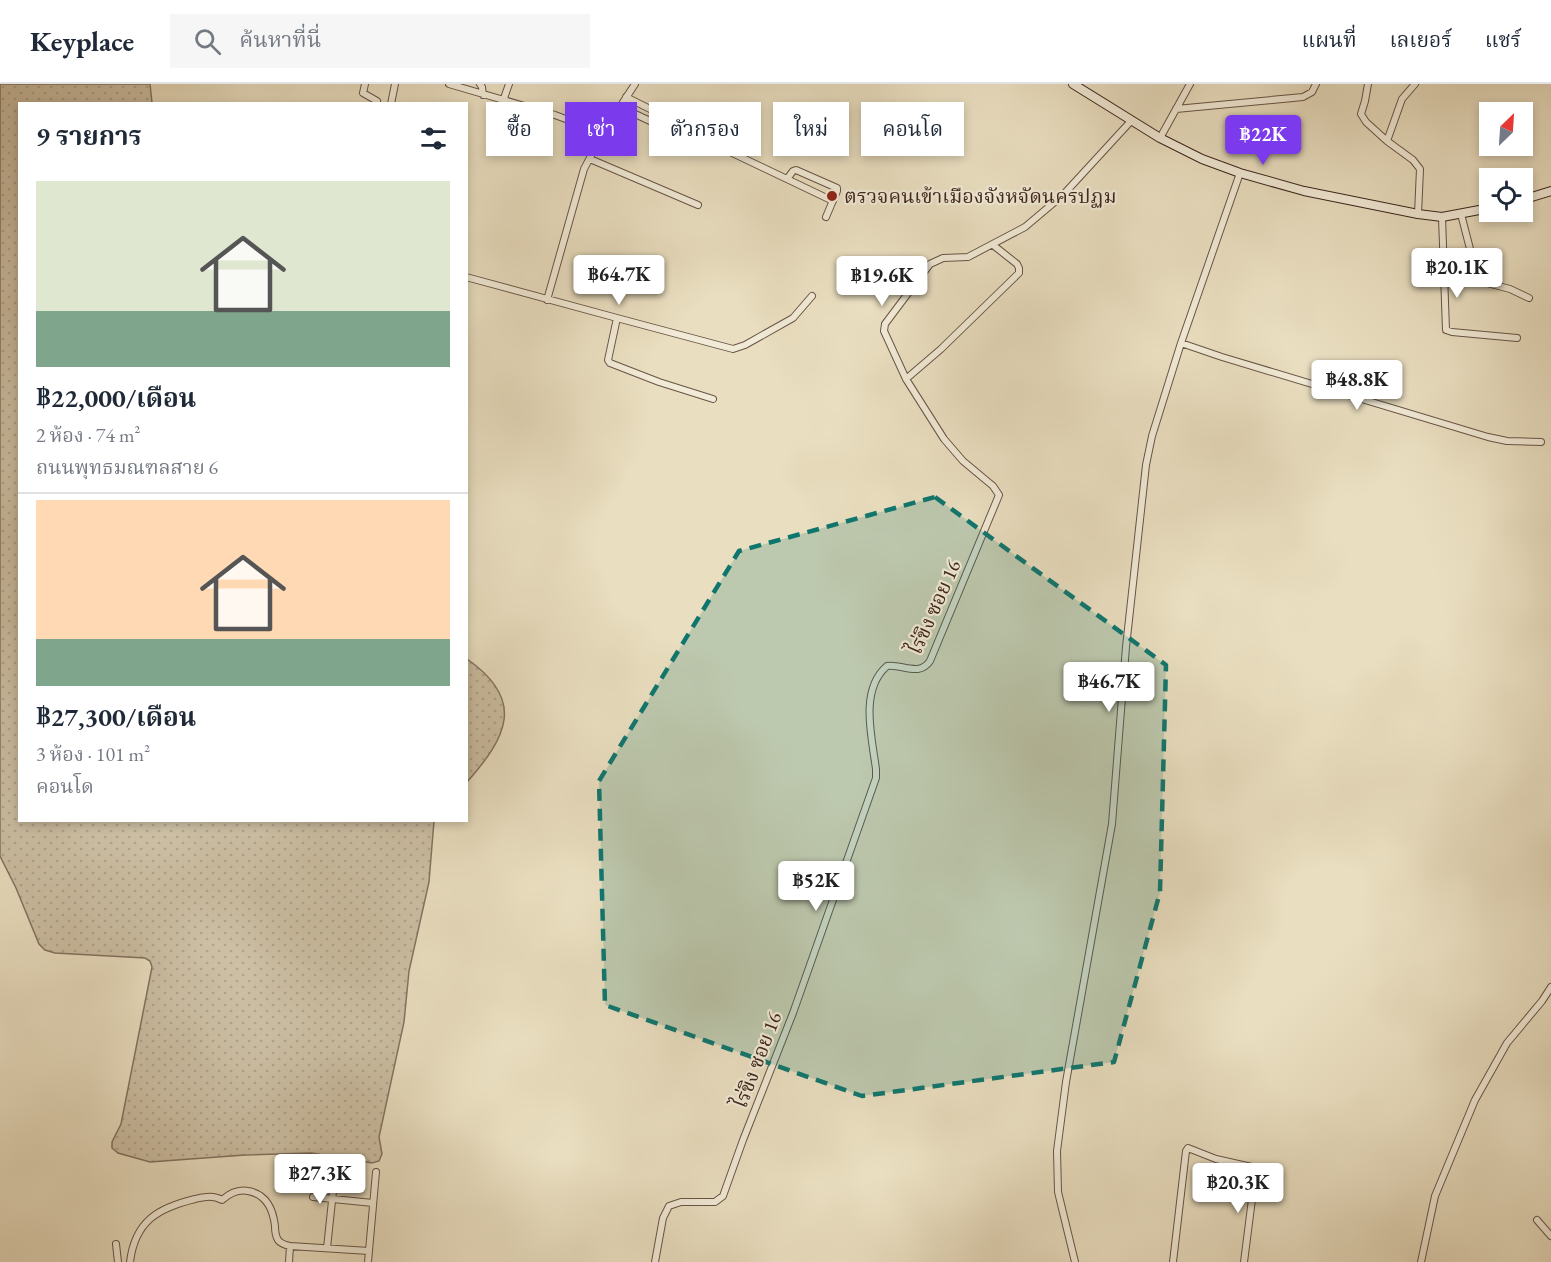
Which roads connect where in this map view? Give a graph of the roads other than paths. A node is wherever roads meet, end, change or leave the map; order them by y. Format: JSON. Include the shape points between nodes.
{"nodes":[{"id":1,"x":365,"y":84,"type":"edge"},
{"id":2,"x":396,"y":84,"type":"edge"},
{"id":3,"x":449,"y":84,"type":"edge"},
{"id":4,"x":480,"y":84,"type":"edge"},
{"id":5,"x":509,"y":84,"type":"edge"},
{"id":6,"x":635,"y":84,"type":"edge"},
{"id":7,"x":1073,"y":84,"type":"edge"},
{"id":8,"x":1190,"y":84,"type":"edge"},
{"id":9,"x":1316,"y":84,"type":"edge"},
{"id":10,"x":1368,"y":84,"type":"edge"},
{"id":11,"x":1415,"y":84,"type":"edge"},
{"id":12,"x":483,"y":95,"type":"junction"},
{"id":13,"x":626,"y":97,"type":"junction"},
{"id":14,"x":377,"y":101,"type":"dead end"},
{"id":15,"x":503,"y":101,"type":"junction"},
{"id":16,"x":392,"y":102,"type":"edge"},
{"id":17,"x":623,"y":102,"type":"edge"},
{"id":18,"x":649,"y":108,"type":"edge"},
{"id":19,"x":1176,"y":109,"type":"junction"},
{"id":20,"x":565,"y":119,"type":"edge"},
{"id":21,"x":1131,"y":122,"type":"junction"},
{"id":22,"x":1160,"y":138,"type":"junction"},
{"id":23,"x":1387,"y":141,"type":"junction"},
{"id":24,"x":592,"y":156,"type":"edge"},
{"id":25,"x":739,"y":156,"type":"edge"},
{"id":26,"x":590,"y":159,"type":"junction"},
{"id":27,"x":1240,"y":173,"type":"junction"},
{"id":28,"x":787,"y":179,"type":"junction"},
{"id":29,"x":1551,"y":191,"type":"edge"},
{"id":30,"x":1533,"y":197,"type":"edge"},
{"id":31,"x":833,"y":201,"type":"junction"},
{"id":32,"x":698,"y":205,"type":"dead end"},
{"id":33,"x":1479,"y":211,"type":"edge"},
{"id":34,"x":1418,"y":214,"type":"junction"},
{"id":35,"x":1464,"y":214,"type":"junction"},
{"id":36,"x":826,"y":217,"type":"dead end"},
{"id":37,"x":1442,"y":217,"type":"junction"},
{"id":38,"x":993,"y":244,"type":"junction"},
{"id":39,"x":468,"y":279,"type":"edge"},
{"id":40,"x":812,"y":296,"type":"dead end"},
{"id":41,"x":1529,"y":298,"type":"dead end"},
{"id":42,"x":548,"y":300,"type":"junction"},
{"id":43,"x":617,"y":318,"type":"junction"},
{"id":44,"x":1517,"y":338,"type":"dead end"},
{"id":45,"x":1181,"y":343,"type":"junction"},
{"id":46,"x":906,"y":379,"type":"junction"},
{"id":47,"x":713,"y":399,"type":"dead end"},
{"id":48,"x":1542,"y":442,"type":"dead end"},
{"id":49,"x":1551,"y":987,"type":"edge"},
{"id":50,"x":336,"y":1163,"type":"dead end"},
{"id":51,"x":376,"y":1172,"type":"dead end"},
{"id":52,"x":313,"y":1197,"type":"dead end"},
{"id":53,"x":332,"y":1198,"type":"junction"},
{"id":54,"x":373,"y":1203,"type":"junction"},
{"id":55,"x":1537,"y":1220,"type":"dead end"},
{"id":56,"x":1551,"y":1236,"type":"edge"},
{"id":57,"x":116,"y":1244,"type":"dead end"},
{"id":58,"x":290,"y":1246,"type":"junction"},
{"id":59,"x":327,"y":1248,"type":"junction"},
{"id":60,"x":369,"y":1251,"type":"junction"},
{"id":61,"x":118,"y":1262,"type":"edge"},
{"id":62,"x":130,"y":1262,"type":"edge"},
{"id":63,"x":289,"y":1262,"type":"edge"},
{"id":64,"x":368,"y":1262,"type":"edge"},
{"id":65,"x":655,"y":1262,"type":"edge"},
{"id":66,"x":1076,"y":1262,"type":"edge"},
{"id":67,"x":1173,"y":1262,"type":"edge"},
{"id":68,"x":1244,"y":1262,"type":"edge"},
{"id":69,"x":1421,"y":1262,"type":"edge"}],
"edges":[{"from":1,"to":14,"type":"street","via":[[363,93]]},
{"from":2,"to":16,"type":"street"},
{"from":3,"to":12,"type":"street"},
{"from":4,"to":12,"type":"street"},
{"from":5,"to":15,"type":"street"},
{"from":6,"to":13,"type":"street"},
{"from":7,"to":21,"type":"main road"},
{"from":8,"to":19,"type":"street"},
{"from":9,"to":19,"type":"street","via":[[1304,97]]},
{"from":10,"to":23,"type":"street","via":[[1361,114]]},
{"from":11,"to":23,"type":"street","via":[[1402,99]]},
{"from":12,"to":15,"type":"street"},
{"from":13,"to":17,"type":"street"},
{"from":13,"to":18,"type":"street"},
{"from":15,"to":20,"type":"street"},
{"from":19,"to":22,"type":"street"},
{"from":21,"to":22,"type":"main road"},
{"from":21,"to":38,"type":"street","name":"ไร่ขิง ซอย 16","via":[[1063,195],[1025,227]]},
{"from":22,"to":27,"type":"main road"},
{"from":23,"to":34,"type":"street","via":[[1418,165]]},
{"from":24,"to":26,"type":"street"},
{"from":25,"to":28,"type":"street"},
{"from":26,"to":32,"type":"street"},
{"from":26,"to":42,"type":"street","via":[[579,182]]},
{"from":27,"to":34,"type":"main road","via":[[1304,191]]},
{"from":27,"to":45,"type":"street"},
{"from":28,"to":31,"type":"street"},
{"from":28,"to":31,"type":"street","via":[[796,170],[837,188]]},
{"from":29,"to":30,"type":"main road"},
{"from":31,"to":36,"type":"street"},
{"from":33,"to":35,"type":"main road"},
{"from":34,"to":37,"type":"main road"},
{"from":35,"to":37,"type":"main road"},
{"from":35,"to":41,"type":"street","via":[[1477,276],[1483,282]]},
{"from":37,"to":44,"type":"street","via":[[1446,330]]},
{"from":38,"to":46,"type":"street","via":[[1018,265],[1018,274]]},
{"from":38,"to":46,"type":"street","name":"ไร่ขิง ซอย 16","via":[[968,257],[943,258],[930,264],[885,324],[884,331]]},
{"from":39,"to":42,"type":"street"},
{"from":40,"to":43,"type":"street","via":[[793,318],[733,349]]},
{"from":42,"to":43,"type":"street"},
{"from":43,"to":47,"type":"street","via":[[610,363]]},
{"from":45,"to":48,"type":"street","via":[[1488,437]]},
{"from":45,"to":66,"type":"street","via":[[1146,465],[1112,825],[1059,1129],[1058,1192]]},
{"from":46,"to":65,"type":"street","name":"ไร่ขิง ซอย 16","via":[[952,450],[996,489],[998,499],[926,667],[918,670],[886,666],[875,683],[870,709],[876,778],[793,1013],[723,1196],[715,1202],[669,1206]]},
{"from":49,"to":69,"type":"street","via":[[1507,1043],[1475,1100],[1435,1196]]},
{"from":50,"to":53,"type":"street"},
{"from":51,"to":54,"type":"street"},
{"from":52,"to":53,"type":"street"},
{"from":53,"to":54,"type":"street"},
{"from":53,"to":59,"type":"street"},
{"from":54,"to":60,"type":"street"},
{"from":55,"to":56,"type":"street"},
{"from":57,"to":61,"type":"street"},
{"from":58,"to":59,"type":"street"},
{"from":58,"to":62,"type":"street","via":[[276,1237],[267,1200],[255,1192],[241,1190],[222,1200],[206,1197],[162,1209],[140,1231]]},
{"from":58,"to":63,"type":"street"},
{"from":59,"to":60,"type":"street"},
{"from":60,"to":64,"type":"street"},
{"from":67,"to":68,"type":"street","via":[[1188,1148],[1256,1168]]}]}
